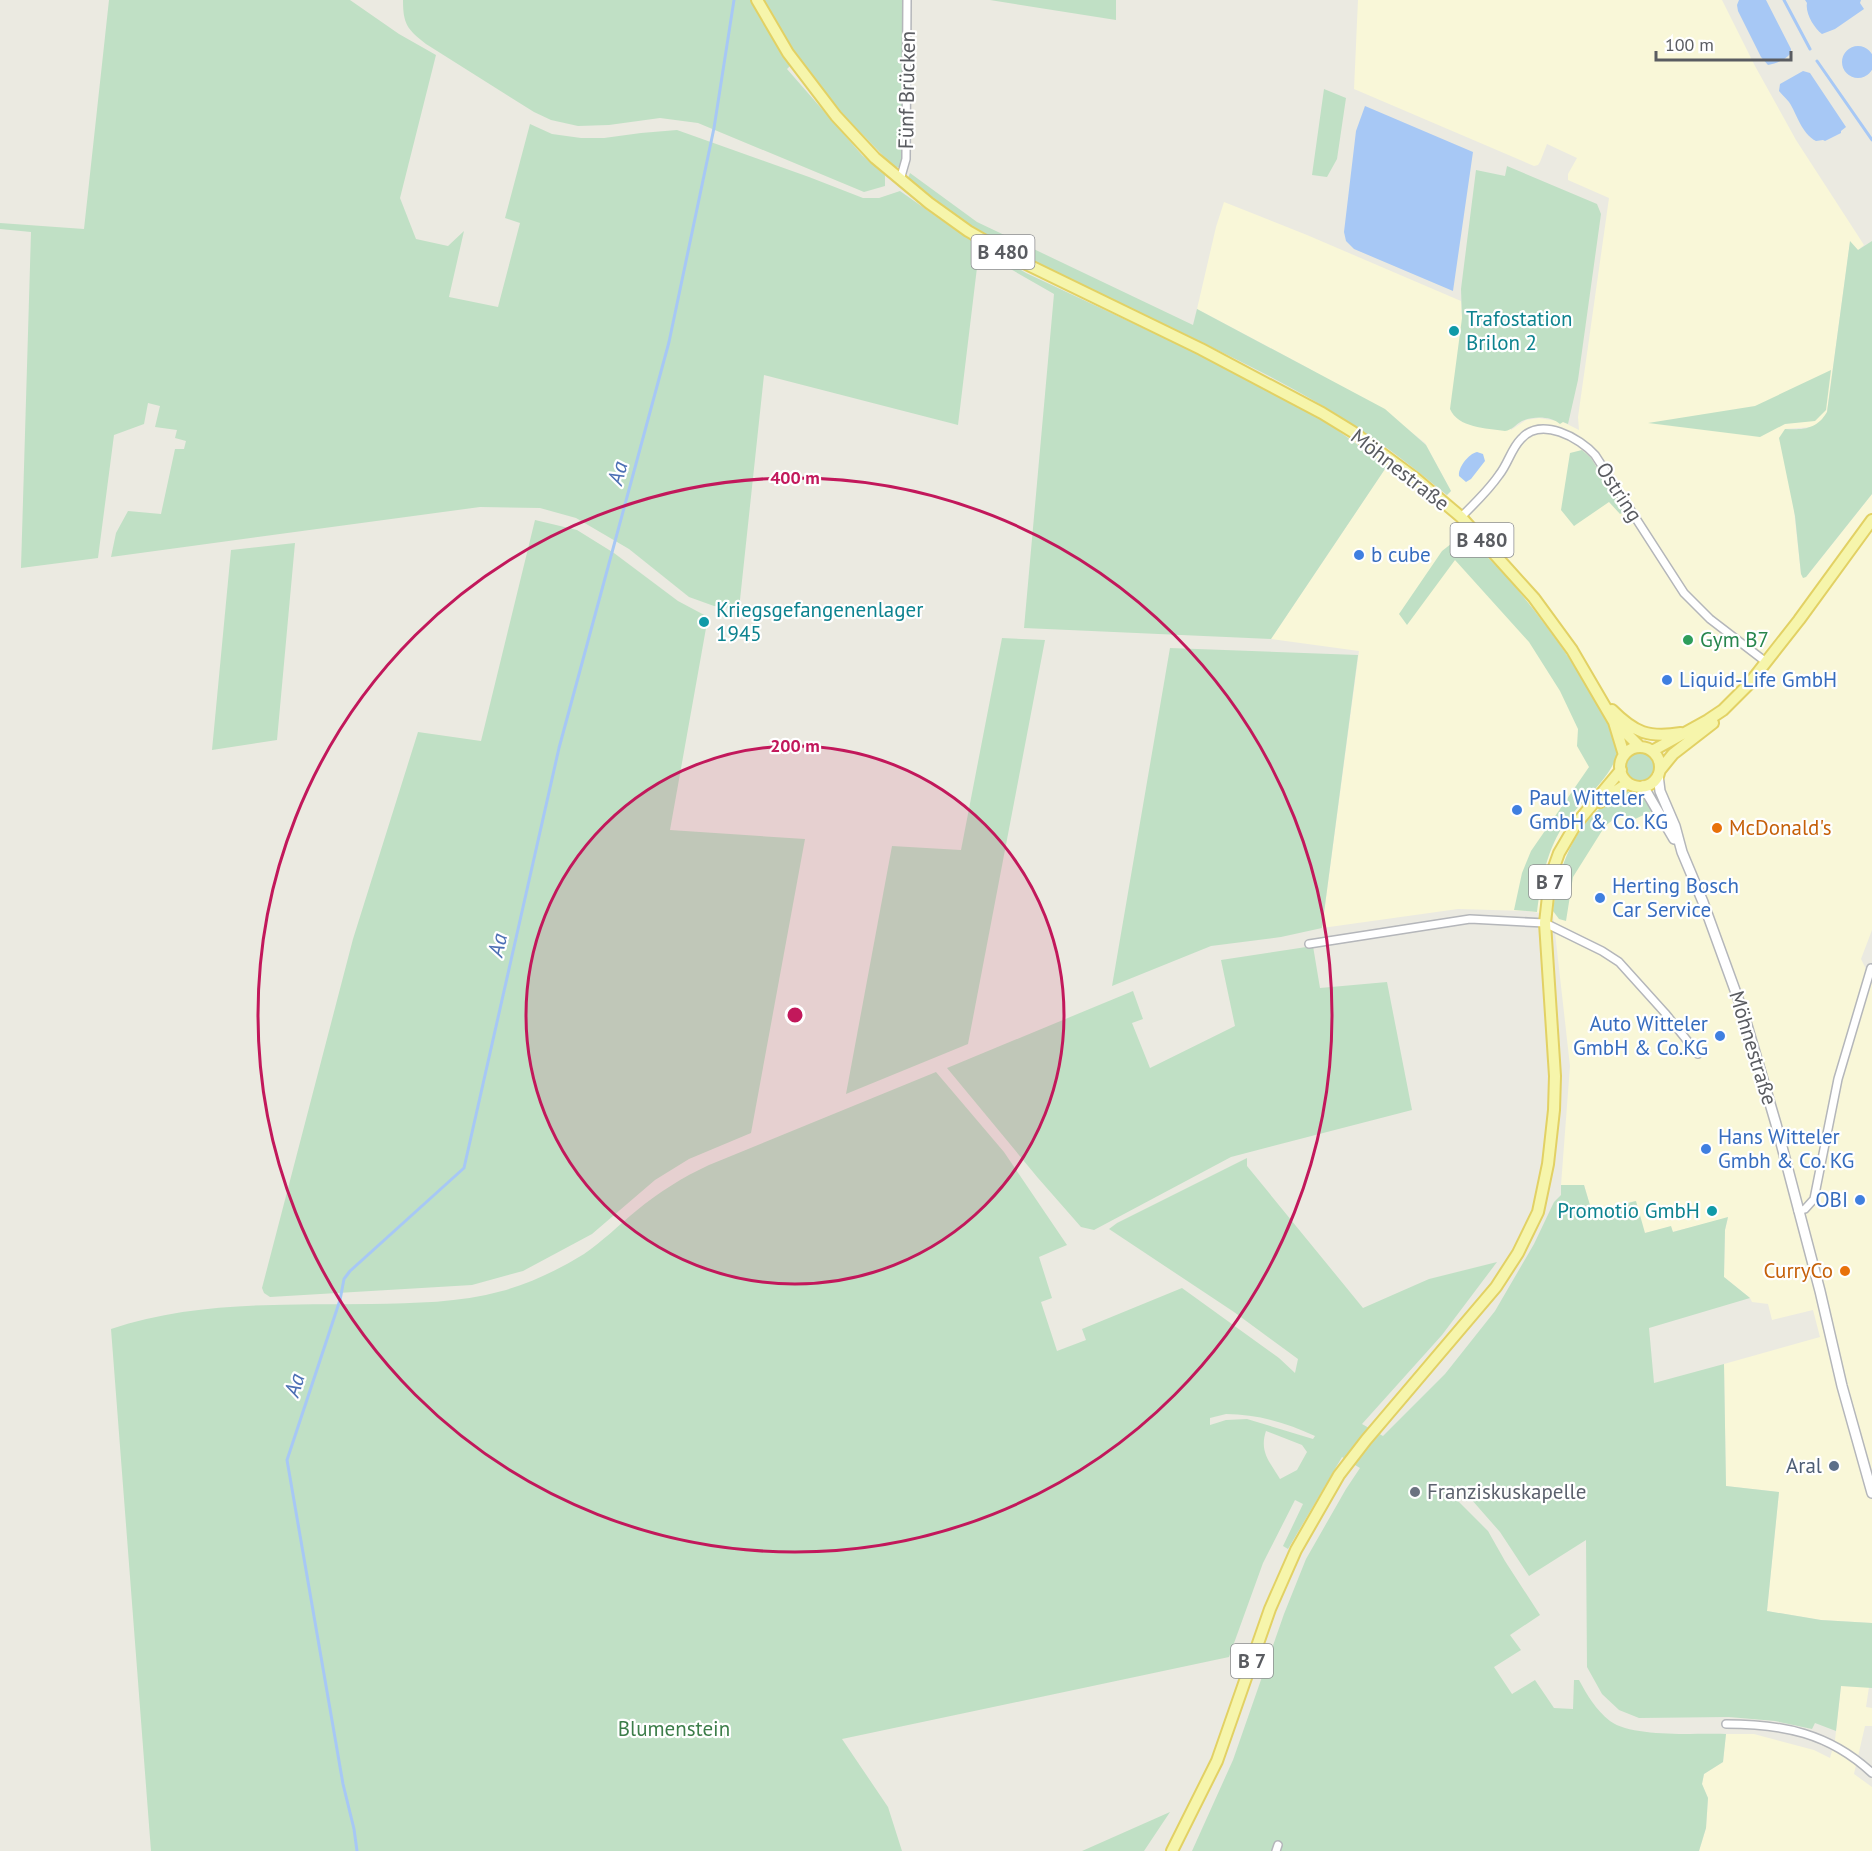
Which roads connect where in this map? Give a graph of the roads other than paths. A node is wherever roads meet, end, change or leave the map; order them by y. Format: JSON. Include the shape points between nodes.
{"nodes":[{"id":1,"x":757,"y":0,"type":"edge"},
{"id":2,"x":908,"y":0,"type":"edge"},
{"id":3,"x":900,"y":180,"type":"junction"},
{"id":4,"x":1461,"y":517,"type":"junction"},
{"id":5,"x":1872,"y":520,"type":"edge"},
{"id":6,"x":1766,"y":663,"type":"junction"},
{"id":7,"x":1605,"y":704,"type":"junction"},
{"id":8,"x":1723,"y":710,"type":"junction"},
{"id":9,"x":1614,"y":722,"type":"junction"},
{"id":10,"x":1690,"y":732,"type":"junction"},
{"id":11,"x":1640,"y":747,"type":"junction"},
{"id":12,"x":1652,"y":751,"type":"junction"},
{"id":13,"x":1624,"y":755,"type":"junction"},
{"id":14,"x":1621,"y":770,"type":"junction"},
{"id":15,"x":1659,"y":773,"type":"junction"},
{"id":16,"x":1629,"y":783,"type":"junction"},
{"id":17,"x":1643,"y":786,"type":"junction"},
{"id":18,"x":1590,"y":809,"type":"junction"},
{"id":19,"x":1682,"y":852,"type":"junction"},
{"id":20,"x":1545,"y":923,"type":"junction"},
{"id":21,"x":1309,"y":944,"type":"dead end"},
{"id":22,"x":1872,"y":968,"type":"edge"},
{"id":23,"x":1698,"y":1054,"type":"dead end"},
{"id":24,"x":1798,"y":1211,"type":"junction"},
{"id":25,"x":1872,"y":1493,"type":"edge"},
{"id":26,"x":1726,"y":1724,"type":"dead end"},
{"id":27,"x":1872,"y":1773,"type":"edge"},
{"id":28,"x":1172,"y":1851,"type":"edge"}],
"edges":[{"from":1,"to":3,"type":"main road","number":"B 480","via":[[788,54],[836,116]]},
{"from":2,"to":3,"type":"street","name":"Fünf Brücken","via":[[906,159]]},
{"from":3,"to":4,"type":"main road","name":"Möhnestraße","number":"B 480","via":[[968,231],[1020,261],[1322,412],[1415,478]]},
{"from":4,"to":6,"type":"street","name":"Ostring","via":[[1496,480],[1525,434],[1544,430],[1571,435],[1595,455],[1684,593]]},
{"from":4,"to":7,"type":"main road","name":"Möhnestraße","number":"B 480","via":[[1534,598]]},
{"from":5,"to":6,"type":"main road"},
{"from":6,"to":8,"type":"main road"},
{"from":7,"to":9,"type":"main road","number":"B 480"},
{"from":7,"to":10,"type":"main road","via":[[1643,734]]},
{"from":8,"to":10,"type":"main road"},
{"from":8,"to":15,"type":"main road","via":[[1710,726],[1680,748]]},
{"from":9,"to":11,"type":"main road","number":"B 480"},
{"from":9,"to":13,"type":"main road","number":"B 480"},
{"from":10,"to":12,"type":"main road"},
{"from":11,"to":12,"type":"main road"},
{"from":11,"to":13,"type":"main road"},
{"from":12,"to":15,"type":"main road","via":[[1658,757]]},
{"from":13,"to":14,"type":"main road","number":"B 7"},
{"from":14,"to":16,"type":"main road"},
{"from":14,"to":18,"type":"main road","number":"B 7"},
{"from":15,"to":17,"type":"main road","via":[[1652,783]]},
{"from":15,"to":19,"type":"street","name":"Möhnestraße","via":[[1660,791]]},
{"from":16,"to":17,"type":"main road"},
{"from":16,"to":18,"type":"main road","number":"B 7"},
{"from":17,"to":19,"type":"street","name":"Möhnestraße"},
{"from":18,"to":20,"type":"main road","number":"B 7","via":[[1575,824],[1558,853],[1550,878]]},
{"from":19,"to":24,"type":"street","name":"Möhnestraße","via":[[1744,1015]]},
{"from":20,"to":21,"type":"street","via":[[1470,919]]},
{"from":20,"to":23,"type":"street","via":[[1619,962]]},
{"from":20,"to":28,"type":"main road","number":"B 7","via":[[1555,1076],[1548,1164],[1538,1212],[1496,1287],[1339,1475],[1296,1550],[1269,1609],[1217,1761]]},
{"from":22,"to":24,"type":"street","via":[[1838,1079],[1814,1198],[1809,1207]]},
{"from":24,"to":25,"type":"street","name":"Möhnestraße"},
{"from":26,"to":27,"type":"street","via":[[1761,1724],[1800,1731],[1832,1745]]}]}
